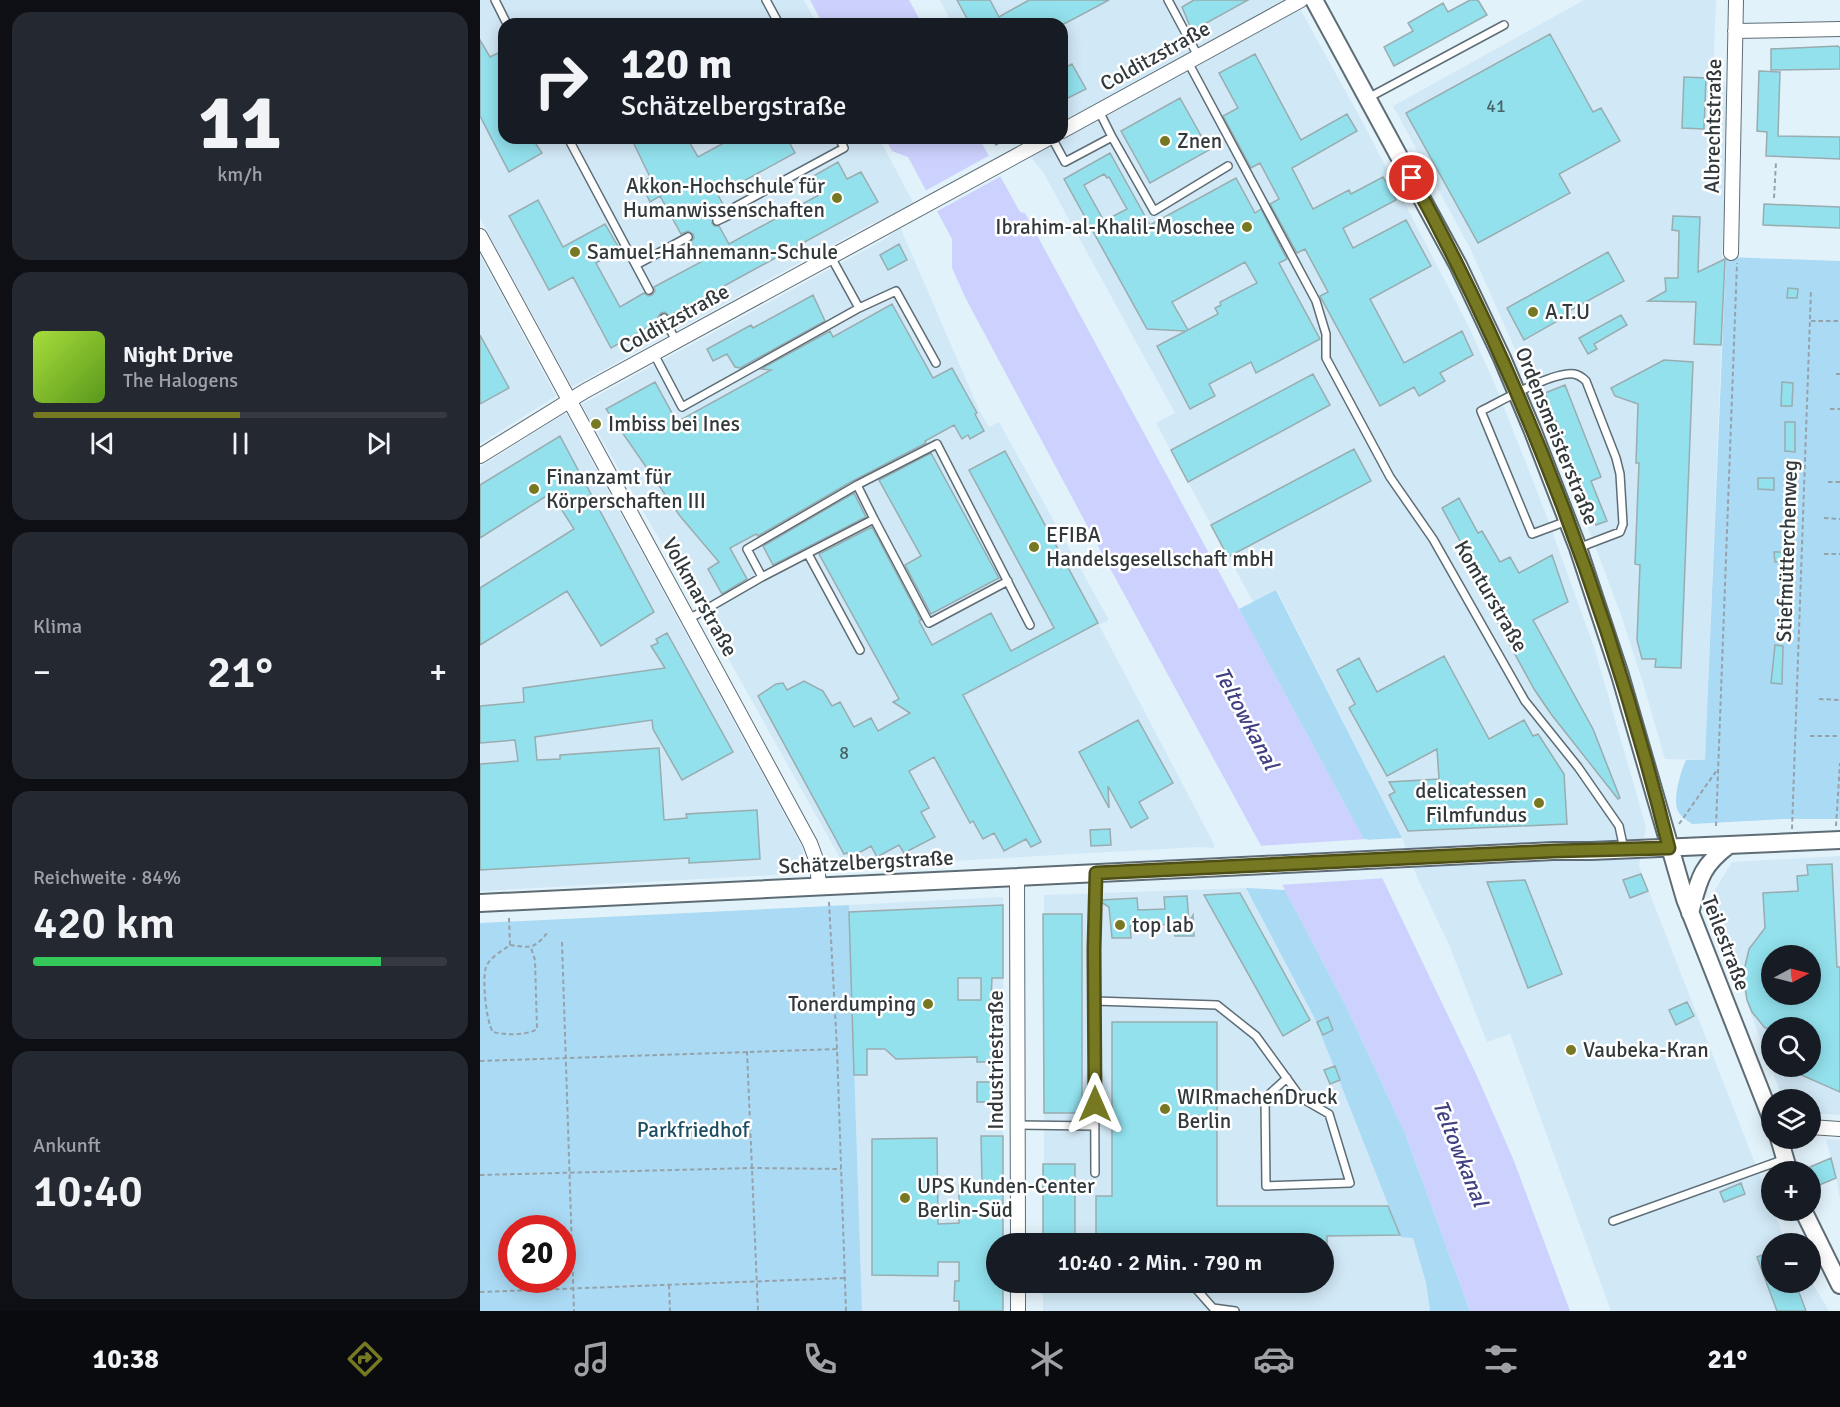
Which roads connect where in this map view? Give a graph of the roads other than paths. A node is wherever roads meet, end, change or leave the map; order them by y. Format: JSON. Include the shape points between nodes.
{"nodes":[{"id":1,"x":495,"y":0,"type":"edge"},
{"id":2,"x":766,"y":0,"type":"edge"},
{"id":3,"x":1168,"y":0,"type":"edge"},
{"id":4,"x":1301,"y":0,"type":"edge"},
{"id":5,"x":1314,"y":0,"type":"edge"},
{"id":6,"x":1737,"y":0,"type":"edge"},
{"id":7,"x":504,"y":18,"type":"edge"},
{"id":8,"x":776,"y":18,"type":"edge"},
{"id":9,"x":1504,"y":25,"type":"dead end"},
{"id":10,"x":1840,"y":30,"type":"edge"},
{"id":11,"x":1736,"y":31,"type":"junction"},
{"id":12,"x":1193,"y":59,"type":"junction"},
{"id":13,"x":1368,"y":98,"type":"junction"},
{"id":14,"x":1099,"y":111,"type":"junction"},
{"id":15,"x":1068,"y":128,"type":"edge"},
{"id":16,"x":1112,"y":136,"type":"junction"},
{"id":17,"x":571,"y":144,"type":"edge"},
{"id":18,"x":842,"y":144,"type":"edge"},
{"id":19,"x":1039,"y":144,"type":"edge"},
{"id":20,"x":1054,"y":144,"type":"edge"},
{"id":21,"x":1228,"y":166,"type":"dead end"},
{"id":22,"x":717,"y":221,"type":"dead end"},
{"id":23,"x":480,"y":237,"type":"edge"},
{"id":24,"x":688,"y":237,"type":"dead end"},
{"id":25,"x":1731,"y":253,"type":"road end"},
{"id":26,"x":831,"y":257,"type":"junction"},
{"id":27,"x":636,"y":265,"type":"junction"},
{"id":28,"x":649,"y":290,"type":"dead end"},
{"id":29,"x":859,"y":308,"type":"junction"},
{"id":30,"x":664,"y":318,"type":"dead end"},
{"id":31,"x":676,"y":341,"type":"junction"},
{"id":32,"x":654,"y":354,"type":"junction"},
{"id":33,"x":936,"y":363,"type":"dead end"},
{"id":34,"x":1517,"y":393,"type":"junction"},
{"id":35,"x":569,"y":401,"type":"junction"},
{"id":36,"x":480,"y":456,"type":"edge"},
{"id":37,"x":857,"y":485,"type":"junction"},
{"id":38,"x":874,"y":519,"type":"junction"},
{"id":39,"x":1568,"y":521,"type":"junction"},
{"id":40,"x":1578,"y":549,"type":"junction"},
{"id":41,"x":808,"y":554,"type":"junction"},
{"id":42,"x":762,"y":577,"type":"junction"},
{"id":43,"x":1008,"y":581,"type":"junction"},
{"id":44,"x":687,"y":618,"type":"junction"},
{"id":45,"x":1030,"y":625,"type":"dead end"},
{"id":46,"x":860,"y":650,"type":"dead end"},
{"id":47,"x":1838,"y":840,"type":"edge"},
{"id":48,"x":1729,"y":845,"type":"junction"},
{"id":49,"x":1669,"y":848,"type":"junction"},
{"id":50,"x":1624,"y":849,"type":"junction"},
{"id":51,"x":1096,"y":873,"type":"junction"},
{"id":52,"x":1017,"y":877,"type":"junction"},
{"id":53,"x":819,"y":887,"type":"junction"},
{"id":54,"x":480,"y":903,"type":"edge"},
{"id":55,"x":1690,"y":913,"type":"junction"},
{"id":56,"x":1095,"y":1001,"type":"junction"},
{"id":57,"x":1287,"y":1078,"type":"junction"},
{"id":58,"x":1761,"y":1092,"type":"edge"},
{"id":59,"x":1017,"y":1125,"type":"junction"},
{"id":60,"x":1095,"y":1126,"type":"junction"},
{"id":61,"x":1821,"y":1128,"type":"edge"},
{"id":62,"x":1840,"y":1129,"type":"edge"},
{"id":63,"x":1095,"y":1173,"type":"dead end"},
{"id":64,"x":1761,"y":1173,"type":"edge"},
{"id":65,"x":1613,"y":1221,"type":"dead end"},
{"id":66,"x":1808,"y":1221,"type":"edge"},
{"id":67,"x":1018,"y":1233,"type":"edge"},
{"id":68,"x":1840,"y":1285,"type":"edge"},
{"id":69,"x":1018,"y":1293,"type":"edge"},
{"id":70,"x":1200,"y":1293,"type":"edge"},
{"id":71,"x":1018,"y":1311,"type":"edge"},
{"id":72,"x":1235,"y":1311,"type":"edge"}],
"edges":[{"from":1,"to":7,"type":"lane"},
{"from":2,"to":8,"type":"lane"},
{"from":3,"to":12,"type":"lane"},
{"from":4,"to":12,"type":"street","name":"Colditzstraße"},
{"from":5,"to":13,"type":"street","name":"Ordensmeisterstraße"},
{"from":6,"to":11,"type":"street","name":"Albrechtstraße"},
{"from":9,"to":13,"type":"lane"},
{"from":10,"to":11,"type":"street"},
{"from":11,"to":25,"type":"street","name":"Albrechtstraße"},
{"from":12,"to":14,"type":"street","name":"Colditzstraße"},
{"from":12,"to":50,"type":"lane","name":"Komturstraße","via":[[1316,301],[1326,334],[1326,358],[1390,477],[1433,539],[1525,700],[1619,826]]},
{"from":13,"to":34,"type":"street","name":"Ordensmeisterstraße","via":[[1458,265]]},
{"from":14,"to":15,"type":"street","name":"Colditzstraße"},
{"from":14,"to":16,"type":"lane"},
{"from":16,"to":20,"type":"lane","via":[[1065,162]]},
{"from":16,"to":21,"type":"lane","via":[[1154,211]]},
{"from":17,"to":27,"type":"lane"},
{"from":18,"to":22,"type":"lane","via":[[844,148],[735,207],[738,211]]},
{"from":19,"to":26,"type":"street","name":"Colditzstraße"},
{"from":23,"to":35,"type":"street","name":"Volkmarstraße"},
{"from":24,"to":27,"type":"lane"},
{"from":26,"to":29,"type":"lane"},
{"from":26,"to":31,"type":"street","name":"Colditzstraße"},
{"from":27,"to":28,"type":"lane"},
{"from":29,"to":32,"type":"lane","via":[[682,408]]},
{"from":29,"to":33,"type":"lane","via":[[896,291]]},
{"from":30,"to":31,"type":"lane"},
{"from":31,"to":32,"type":"street","name":"Colditzstraße"},
{"from":32,"to":35,"type":"street","name":"Colditzstraße"},
{"from":34,"to":39,"type":"street","name":"Ordensmeisterstraße"},
{"from":34,"to":39,"type":"lane","via":[[1481,411],[1532,534]]},
{"from":34,"to":40,"type":"lane","via":[[1562,375],[1576,374],[1586,381],[1620,474],[1623,524],[1620,532]]},
{"from":35,"to":36,"type":"street","name":"Colditzstraße"},
{"from":35,"to":44,"type":"street","name":"Volkmarstraße"},
{"from":37,"to":38,"type":"lane"},
{"from":37,"to":42,"type":"lane","via":[[747,549]]},
{"from":37,"to":43,"type":"lane","via":[[937,444]]},
{"from":38,"to":41,"type":"lane"},
{"from":38,"to":43,"type":"lane","via":[[929,623]]},
{"from":39,"to":40,"type":"street","name":"Ordensmeisterstraße"},
{"from":40,"to":49,"type":"street","name":"Ordensmeisterstraße","via":[[1641,742]]},
{"from":41,"to":42,"type":"lane"},
{"from":41,"to":46,"type":"lane"},
{"from":42,"to":44,"type":"lane"},
{"from":43,"to":45,"type":"lane"},
{"from":44,"to":53,"type":"street","name":"Volkmarstraße","via":[[810,843],[817,862]]},
{"from":47,"to":48,"type":"street"},
{"from":48,"to":49,"type":"street"},
{"from":48,"to":55,"type":"street","via":[[1701,874]]},
{"from":49,"to":50,"type":"street"},
{"from":49,"to":55,"type":"street","name":"Teilestraße"},
{"from":50,"to":51,"type":"street","name":"Schätzelbergstraße"},
{"from":51,"to":52,"type":"street","name":"Schätzelbergstraße"},
{"from":51,"to":56,"type":"lane"},
{"from":52,"to":53,"type":"street","name":"Schätzelbergstraße"},
{"from":52,"to":59,"type":"street","name":"Industriestraße"},
{"from":53,"to":54,"type":"street","name":"Schätzelbergstraße"},
{"from":55,"to":58,"type":"street","name":"Teilestraße"},
{"from":56,"to":57,"type":"lane","via":[[1217,1005],[1256,1036]]},
{"from":56,"to":60,"type":"lane"},
{"from":57,"to":57,"type":"lane","via":[[1301,1098],[1329,1114],[1350,1183],[1266,1186],[1265,1098]]},
{"from":59,"to":60,"type":"lane"},
{"from":59,"to":67,"type":"street","name":"Industriestraße"},
{"from":60,"to":63,"type":"lane"},
{"from":61,"to":62,"type":"street"},
{"from":64,"to":65,"type":"lane"},
{"from":66,"to":68,"type":"street"},
{"from":69,"to":71,"type":"street"},
{"from":70,"to":72,"type":"lane","via":[[1213,1308]]}]}
